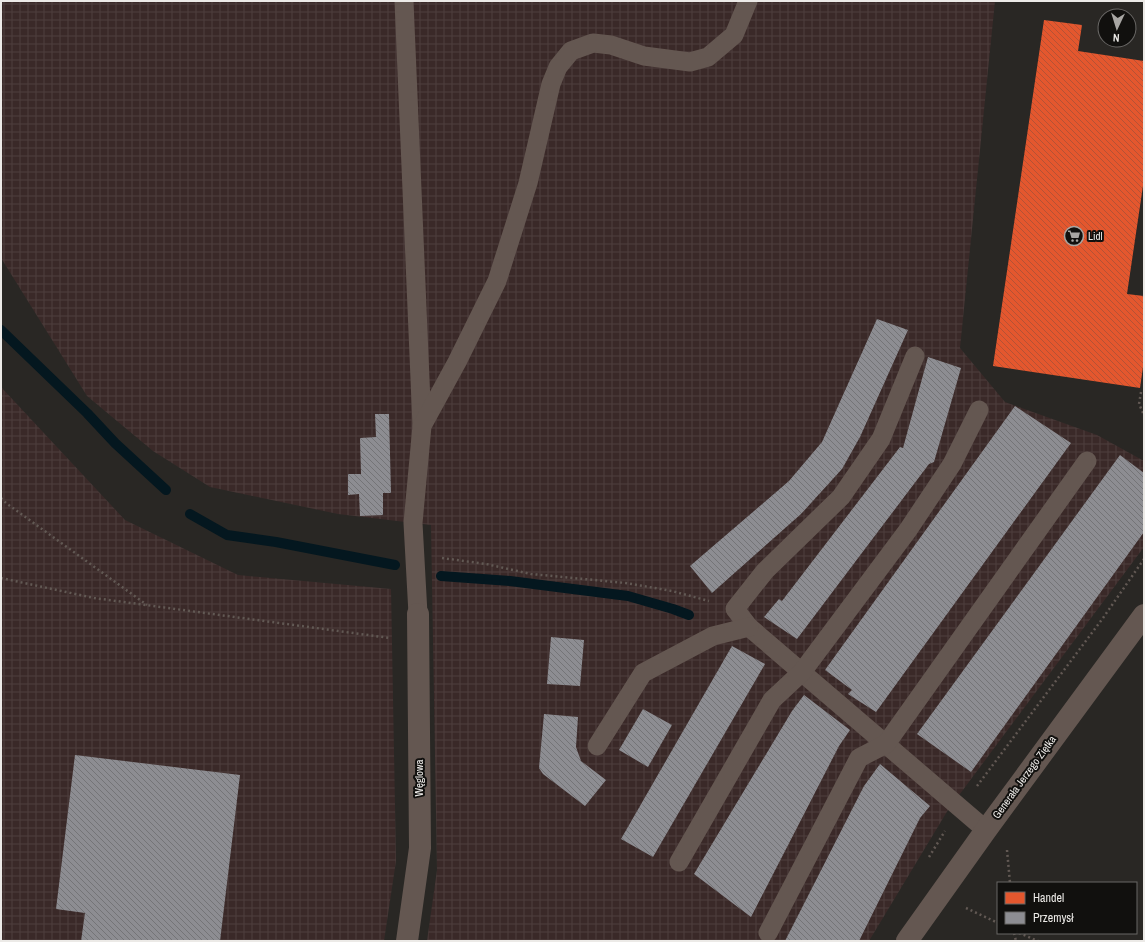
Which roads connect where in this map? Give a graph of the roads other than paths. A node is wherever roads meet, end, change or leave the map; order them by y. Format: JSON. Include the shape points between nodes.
{"nodes":[{"id":1,"x":404,"y":1,"type":"edge"},
{"id":2,"x":748,"y":1,"type":"edge"},
{"id":3,"x":915,"y":356,"type":"dead end"},
{"id":4,"x":978,"y":410,"type":"dead end"},
{"id":5,"x":422,"y":426,"type":"junction"},
{"id":6,"x":1087,"y":461,"type":"dead end"},
{"id":7,"x":418,"y":614,"type":"joint"},
{"id":8,"x":1144,"y":615,"type":"edge"},
{"id":9,"x":749,"y":627,"type":"junction"},
{"id":10,"x":802,"y":672,"type":"junction"},
{"id":11,"x":886,"y":744,"type":"junction"},
{"id":12,"x":598,"y":746,"type":"dead end"},
{"id":13,"x":986,"y":830,"type":"junction"},
{"id":14,"x":678,"y":862,"type":"dead end"},
{"id":15,"x":768,"y":933,"type":"dead end"},
{"id":16,"x":909,"y":940,"type":"edge"},
{"id":17,"x":407,"y":941,"type":"edge"}],
"edges":[{"from":1,"to":5,"type":"lane"},
{"from":2,"to":5,"type":"lane","via":[[734,35],[708,56],[690,62],[644,56],[611,45],[593,43],[571,51],[558,67],[551,84],[528,183],[497,281]]},
{"from":3,"to":9,"type":"lane","via":[[881,439],[841,497],[765,571],[735,609]]},
{"from":4,"to":10,"type":"lane","via":[[943,478],[908,530]]},
{"from":5,"to":7,"type":"lane","via":[[413,523]]},
{"from":6,"to":11,"type":"lane"},
{"from":7,"to":17,"type":"street","name":"Węglowa","via":[[420,848]]},
{"from":8,"to":13,"type":"street","name":"Generała Jerzego Ziętka"},
{"from":9,"to":10,"type":"lane"},
{"from":9,"to":12,"type":"lane","via":[[713,636],[643,673]]},
{"from":10,"to":11,"type":"lane"},
{"from":10,"to":14,"type":"lane","via":[[772,700]]},
{"from":11,"to":13,"type":"lane"},
{"from":11,"to":15,"type":"lane","via":[[859,758]]},
{"from":13,"to":16,"type":"street","name":"Generała Jerzego Ziętka"}]}
